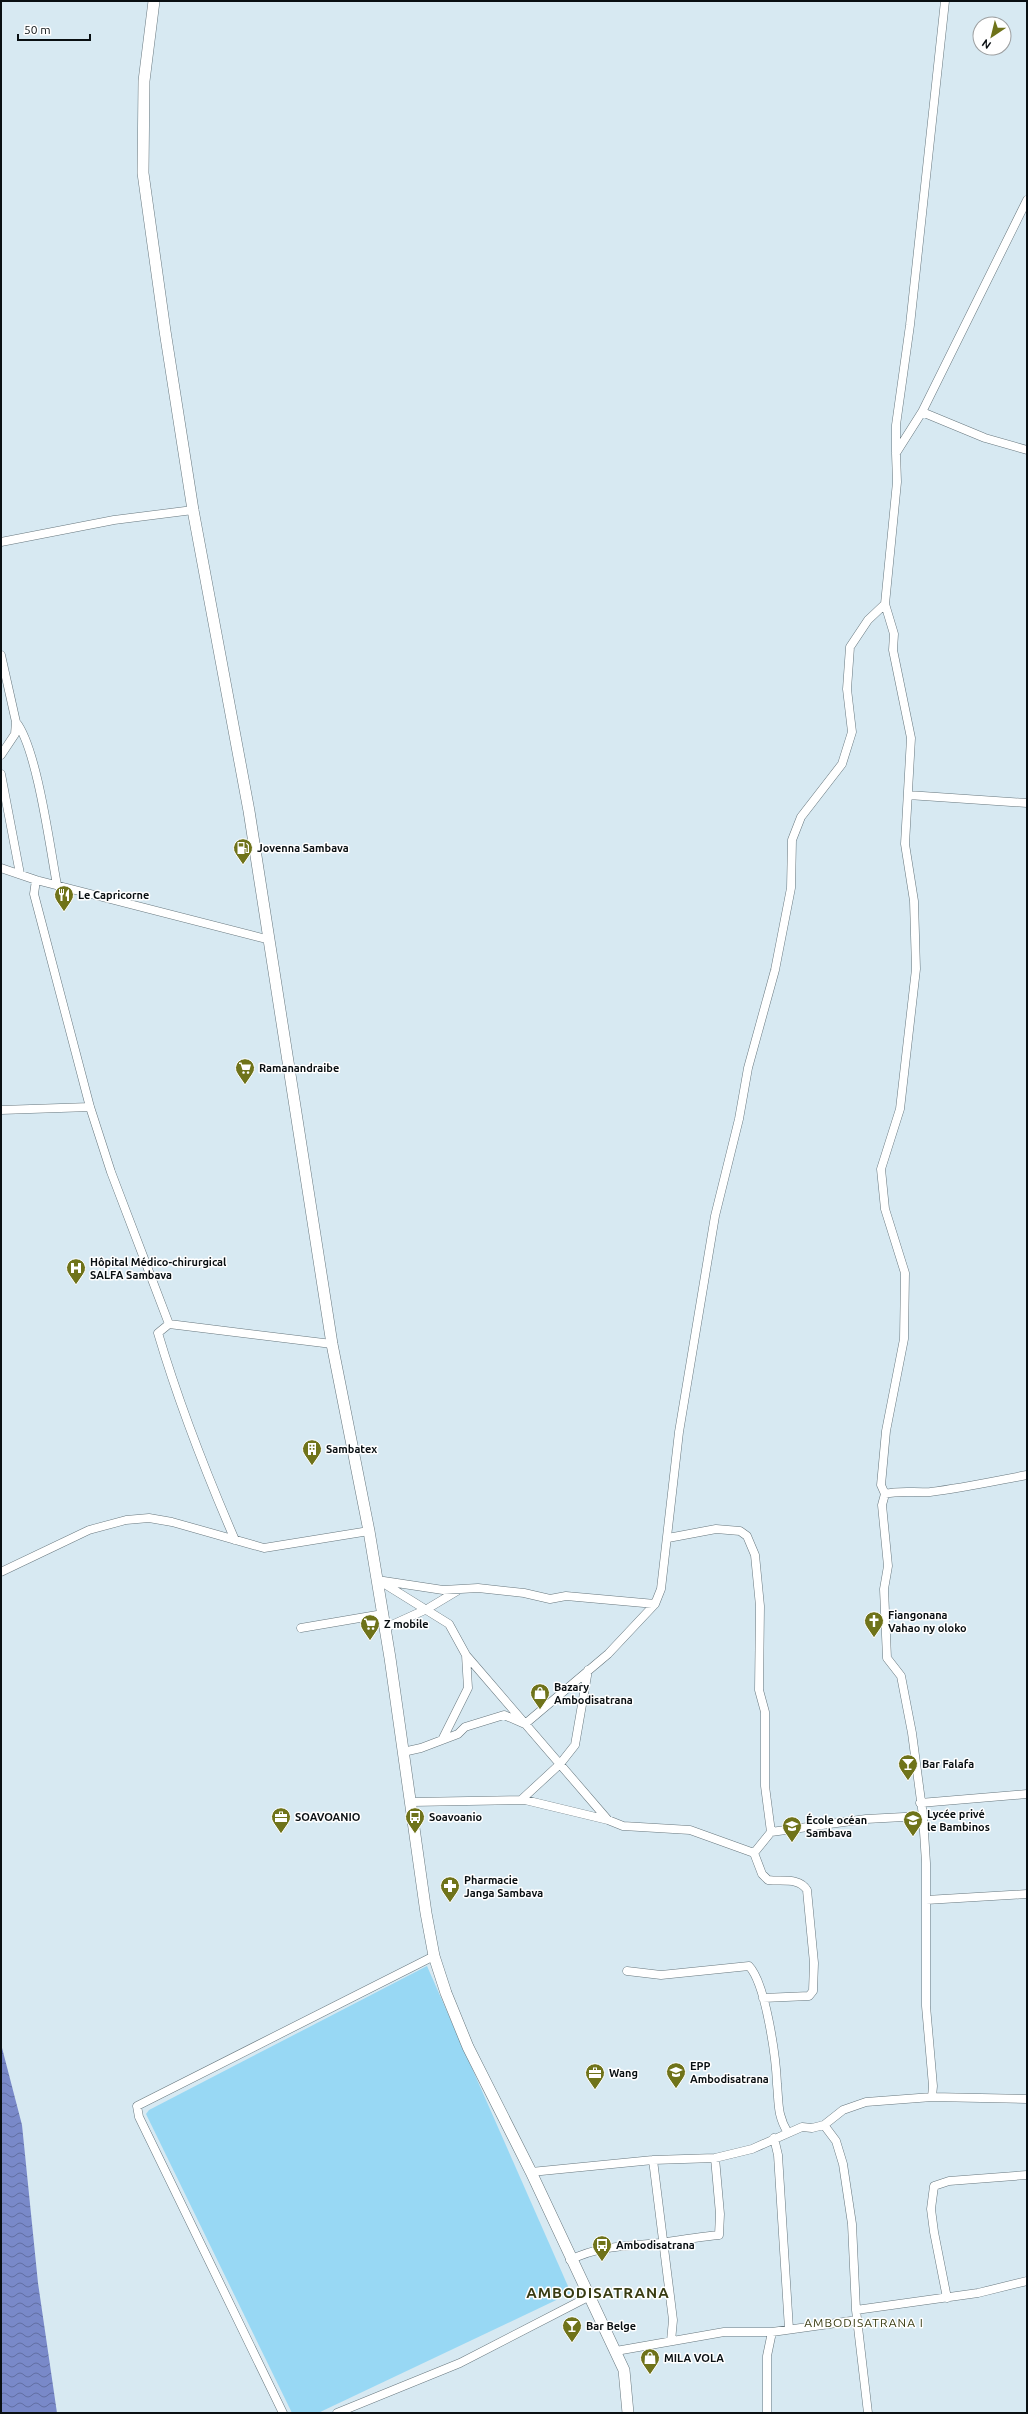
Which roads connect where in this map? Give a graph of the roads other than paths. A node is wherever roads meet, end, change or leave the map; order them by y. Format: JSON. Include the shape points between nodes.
{"nodes":[{"id":1,"x":154,"y":1,"type":"edge"},
{"id":2,"x":945,"y":1,"type":"edge"},
{"id":3,"x":1027,"y":200,"type":"edge"},
{"id":4,"x":922,"y":412,"type":"junction"},
{"id":5,"x":1027,"y":450,"type":"edge"},
{"id":6,"x":896,"y":453,"type":"junction"},
{"id":7,"x":193,"y":510,"type":"junction"},
{"id":8,"x":1,"y":542,"type":"edge"},
{"id":9,"x":885,"y":604,"type":"junction"},
{"id":10,"x":1,"y":655,"type":"edge"},
{"id":11,"x":16,"y":722,"type":"junction"},
{"id":12,"x":1,"y":755,"type":"edge"},
{"id":13,"x":1,"y":774,"type":"edge"},
{"id":14,"x":908,"y":795,"type":"junction"},
{"id":15,"x":1027,"y":803,"type":"edge"},
{"id":16,"x":1,"y":868,"type":"edge"},
{"id":17,"x":20,"y":874,"type":"junction"},
{"id":18,"x":36,"y":880,"type":"junction"},
{"id":19,"x":57,"y":885,"type":"junction"},
{"id":20,"x":270,"y":940,"type":"junction"},
{"id":21,"x":90,"y":1107,"type":"junction"},
{"id":22,"x":1,"y":1110,"type":"edge"},
{"id":23,"x":170,"y":1324,"type":"junction"},
{"id":24,"x":332,"y":1344,"type":"junction"},
{"id":25,"x":1027,"y":1475,"type":"edge"},
{"id":26,"x":885,"y":1494,"type":"junction"},
{"id":27,"x":369,"y":1531,"type":"junction"},
{"id":28,"x":668,"y":1538,"type":"junction"},
{"id":29,"x":235,"y":1540,"type":"junction"},
{"id":30,"x":1,"y":1572,"type":"edge"},
{"id":31,"x":377,"y":1580,"type":"junction"},
{"id":32,"x":458,"y":1590,"type":"junction"},
{"id":33,"x":656,"y":1604,"type":"junction"},
{"id":34,"x":427,"y":1609,"type":"junction"},
{"id":35,"x":383,"y":1614,"type":"junction"},
{"id":36,"x":302,"y":1628,"type":"dead end"},
{"id":37,"x":385,"y":1628,"type":"junction"},
{"id":38,"x":466,"y":1654,"type":"junction"},
{"id":39,"x":588,"y":1670,"type":"junction"},
{"id":40,"x":525,"y":1724,"type":"junction"},
{"id":41,"x":442,"y":1740,"type":"junction"},
{"id":42,"x":403,"y":1752,"type":"junction"},
{"id":43,"x":560,"y":1764,"type":"junction"},
{"id":44,"x":1027,"y":1794,"type":"edge"},
{"id":45,"x":521,"y":1800,"type":"junction"},
{"id":46,"x":412,"y":1802,"type":"junction"},
{"id":47,"x":920,"y":1803,"type":"junction"},
{"id":48,"x":923,"y":1816,"type":"junction"},
{"id":49,"x":608,"y":1820,"type":"junction"},
{"id":50,"x":771,"y":1832,"type":"junction"},
{"id":51,"x":754,"y":1852,"type":"junction"},
{"id":52,"x":1027,"y":1894,"type":"edge"},
{"id":53,"x":926,"y":1900,"type":"junction"},
{"id":54,"x":434,"y":1956,"type":"junction"},
{"id":55,"x":627,"y":1970,"type":"dead end"},
{"id":56,"x":764,"y":1998,"type":"junction"},
{"id":57,"x":932,"y":2097,"type":"junction"},
{"id":58,"x":1027,"y":2099,"type":"edge"},
{"id":59,"x":824,"y":2125,"type":"junction"},
{"id":60,"x":788,"y":2133,"type":"junction"},
{"id":61,"x":774,"y":2138,"type":"junction"},
{"id":62,"x":715,"y":2158,"type":"junction"},
{"id":63,"x":653,"y":2160,"type":"junction"},
{"id":64,"x":531,"y":2172,"type":"junction"},
{"id":65,"x":1027,"y":2175,"type":"edge"},
{"id":66,"x":662,"y":2243,"type":"junction"},
{"id":67,"x":570,"y":2260,"type":"junction"},
{"id":68,"x":1027,"y":2280,"type":"edge"},
{"id":69,"x":590,"y":2296,"type":"junction"},
{"id":70,"x":947,"y":2298,"type":"junction"},
{"id":71,"x":856,"y":2310,"type":"junction"},
{"id":72,"x":858,"y":2320,"type":"junction"},
{"id":73,"x":789,"y":2329,"type":"junction"},
{"id":74,"x":772,"y":2332,"type":"junction"},
{"id":75,"x":672,"y":2341,"type":"junction"},
{"id":76,"x":616,"y":2351,"type":"junction"},
{"id":77,"x":283,"y":2413,"type":"edge"},
{"id":78,"x":337,"y":2413,"type":"edge"},
{"id":79,"x":628,"y":2413,"type":"edge"},
{"id":80,"x":768,"y":2413,"type":"edge"},
{"id":81,"x":868,"y":2413,"type":"edge"}],
"edges":[{"from":1,"to":7,"type":"main road","via":[[144,81],[143,173],[164,331]]},
{"from":2,"to":6,"type":"street","via":[[910,326],[896,425]]},
{"from":3,"to":4,"type":"street"},
{"from":4,"to":5,"type":"street","via":[[985,438]]},
{"from":4,"to":6,"type":"street"},
{"from":6,"to":9,"type":"street","via":[[897,482]]},
{"from":7,"to":8,"type":"street","via":[[114,520]]},
{"from":7,"to":20,"type":"main road","via":[[224,669]]},
{"from":9,"to":14,"type":"street","via":[[894,634],[893,650],[911,738]]},
{"from":9,"to":28,"type":"street","via":[[868,620],[850,647],[847,689],[852,732],[842,764],[801,817],[792,840],[791,888],[775,970],[748,1068],[739,1119],[715,1216],[679,1432]]},
{"from":10,"to":11,"type":"street"},
{"from":11,"to":12,"type":"street","via":[[15,734]]},
{"from":11,"to":19,"type":"street","via":[[23,731],[37,782]]},
{"from":13,"to":17,"type":"street"},
{"from":14,"to":15,"type":"street"},
{"from":14,"to":26,"type":"street","via":[[905,844],[914,901],[916,969],[900,1109],[881,1169],[885,1209],[905,1273],[904,1339],[886,1431],[881,1485]]},
{"from":16,"to":17,"type":"street"},
{"from":17,"to":18,"type":"street"},
{"from":18,"to":19,"type":"street"},
{"from":18,"to":21,"type":"street","via":[[34,894]]},
{"from":19,"to":20,"type":"street"},
{"from":20,"to":24,"type":"main road"},
{"from":21,"to":22,"type":"street"},
{"from":21,"to":23,"type":"street","via":[[111,1172]]},
{"from":23,"to":24,"type":"street"},
{"from":23,"to":29,"type":"street","via":[[158,1333],[160,1340],[205,1469]]},
{"from":24,"to":27,"type":"main road"},
{"from":25,"to":26,"type":"street","via":[[940,1491],[912,1494],[896,1491]]},
{"from":26,"to":47,"type":"street","via":[[882,1505],[888,1566],[884,1589],[887,1658],[901,1676],[912,1733]]},
{"from":27,"to":29,"type":"street","via":[[264,1548]]},
{"from":27,"to":31,"type":"main road"},
{"from":28,"to":33,"type":"street","via":[[661,1589]]},
{"from":28,"to":50,"type":"street","via":[[716,1529],[740,1531],[747,1536],[755,1555],[760,1606],[759,1690],[765,1712],[765,1786]]},
{"from":29,"to":30,"type":"street","via":[[172,1522],[149,1518],[126,1520],[89,1530]]},
{"from":31,"to":32,"type":"street"},
{"from":31,"to":34,"type":"street"},
{"from":31,"to":35,"type":"main road"},
{"from":32,"to":33,"type":"street","via":[[478,1588],[550,1599],[566,1596]]},
{"from":32,"to":34,"type":"street"},
{"from":33,"to":39,"type":"street","via":[[608,1654]]},
{"from":34,"to":37,"type":"street"},
{"from":34,"to":38,"type":"street","via":[[449,1624]]},
{"from":35,"to":36,"type":"street"},
{"from":35,"to":37,"type":"main road"},
{"from":37,"to":42,"type":"main road"},
{"from":38,"to":40,"type":"street"},
{"from":38,"to":41,"type":"street","via":[[468,1688]]},
{"from":39,"to":40,"type":"street"},
{"from":39,"to":43,"type":"street","via":[[575,1745]]},
{"from":40,"to":41,"type":"street","via":[[504,1715],[465,1727],[458,1734]]},
{"from":40,"to":43,"type":"street"},
{"from":41,"to":42,"type":"street"},
{"from":42,"to":46,"type":"main road"},
{"from":43,"to":45,"type":"street"},
{"from":43,"to":49,"type":"street"},
{"from":44,"to":47,"type":"street"},
{"from":45,"to":46,"type":"street"},
{"from":45,"to":49,"type":"street"},
{"from":46,"to":54,"type":"main road"},
{"from":47,"to":48,"type":"street"},
{"from":48,"to":50,"type":"street","via":[[866,1819]]},
{"from":48,"to":53,"type":"street"},
{"from":49,"to":51,"type":"street","via":[[623,1826],[690,1830]]},
{"from":50,"to":51,"type":"street"},
{"from":51,"to":56,"type":"street","via":[[762,1874],[768,1880],[797,1881],[807,1890],[814,1963],[813,1991],[809,1996]]},
{"from":52,"to":53,"type":"street"},
{"from":53,"to":57,"type":"street","via":[[924,1971]]},
{"from":54,"to":64,"type":"main road","via":[[468,2047]]},
{"from":54,"to":77,"type":"street","via":[[137,2106],[139,2117]]},
{"from":55,"to":56,"type":"street","via":[[661,1975],[749,1966],[755,1972]]},
{"from":56,"to":60,"type":"street","via":[[780,2120]]},
{"from":57,"to":58,"type":"street"},
{"from":57,"to":59,"type":"street","via":[[866,2102],[843,2110]]},
{"from":59,"to":60,"type":"street","via":[[802,2127]]},
{"from":59,"to":71,"type":"street","via":[[836,2141],[844,2164],[852,2224]]},
{"from":60,"to":61,"type":"street"},
{"from":61,"to":62,"type":"street","via":[[752,2149]]},
{"from":61,"to":73,"type":"street","via":[[780,2177]]},
{"from":62,"to":63,"type":"street"},
{"from":62,"to":66,"type":"street","via":[[720,2214],[719,2235]]},
{"from":63,"to":64,"type":"street"},
{"from":63,"to":66,"type":"street"},
{"from":64,"to":67,"type":"main road"},
{"from":65,"to":70,"type":"street","via":[[949,2182],[934,2186],[931,2209]]},
{"from":66,"to":67,"type":"street","via":[[619,2245],[587,2251]]},
{"from":66,"to":75,"type":"street","via":[[673,2320]]},
{"from":67,"to":69,"type":"main road"},
{"from":68,"to":70,"type":"street"},
{"from":69,"to":76,"type":"main road"},
{"from":69,"to":78,"type":"street","via":[[460,2363]]},
{"from":70,"to":71,"type":"street"},
{"from":71,"to":72,"type":"street"},
{"from":72,"to":73,"type":"street"},
{"from":72,"to":81,"type":"street"},
{"from":73,"to":74,"type":"street"},
{"from":74,"to":75,"type":"street","via":[[724,2332]]},
{"from":74,"to":80,"type":"street","via":[[767,2356]]},
{"from":75,"to":76,"type":"street"},
{"from":76,"to":79,"type":"main road","via":[[624,2370]]}]}
